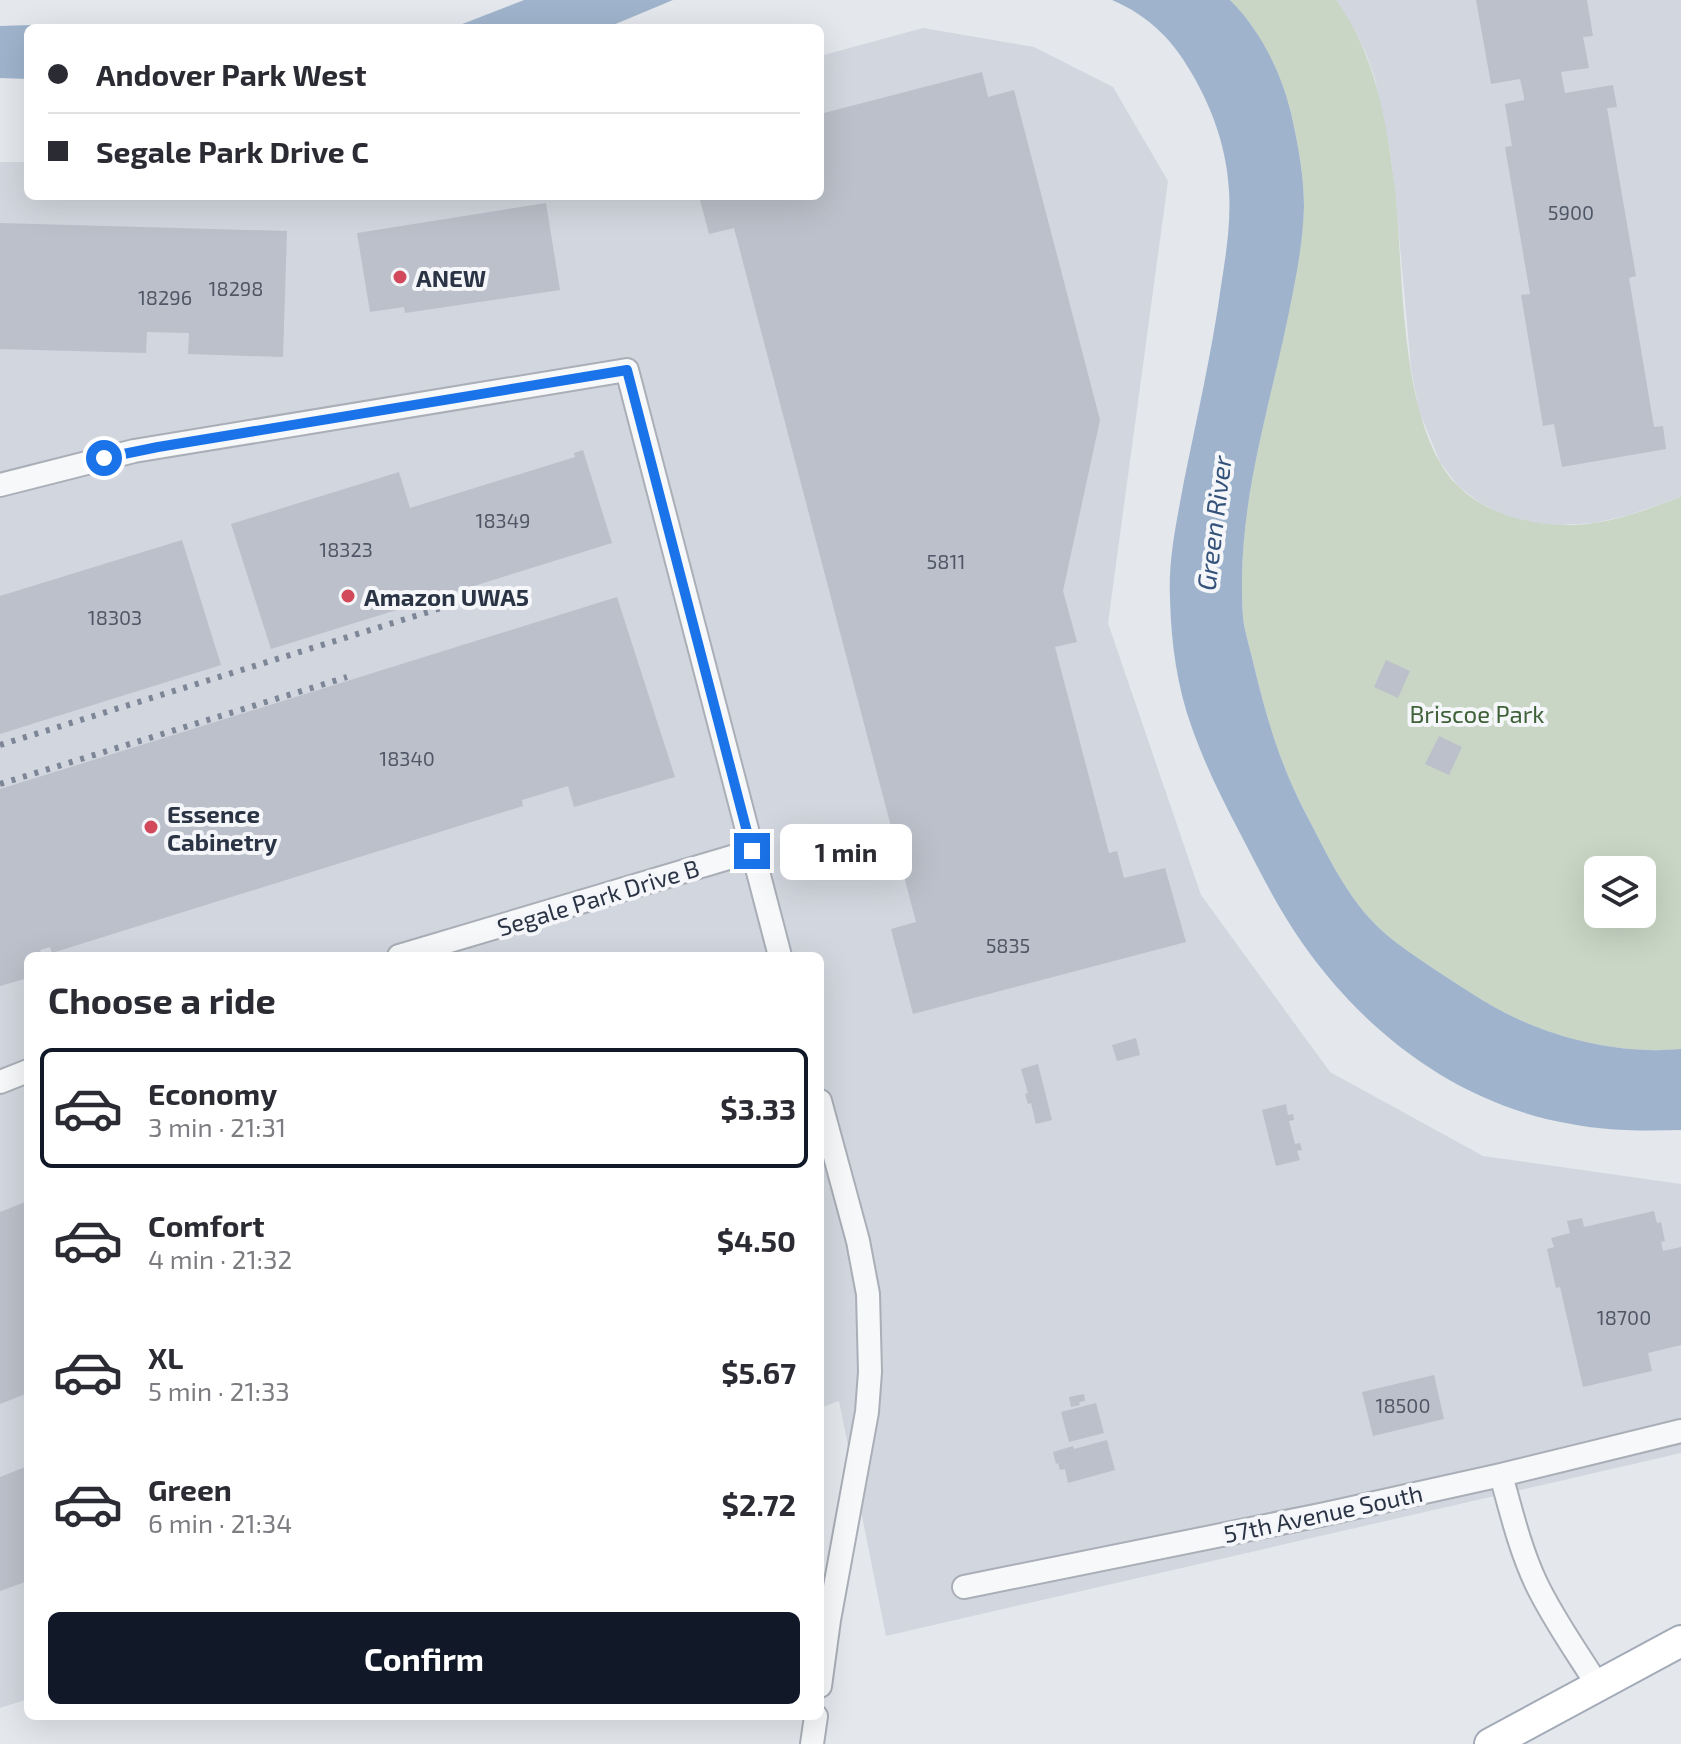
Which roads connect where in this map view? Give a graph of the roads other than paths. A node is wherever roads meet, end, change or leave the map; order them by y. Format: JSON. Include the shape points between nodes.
{"nodes":[{"id":1,"x":0,"y":485,"type":"edge"},
{"id":2,"x":752,"y":851,"type":"junction"},
{"id":3,"x":412,"y":952,"type":"edge"},
{"id":4,"x":779,"y":952,"type":"edge"},
{"id":5,"x":24,"y":1073,"type":"edge"},
{"id":6,"x":0,"y":1082,"type":"edge"},
{"id":7,"x":824,"y":1116,"type":"edge"},
{"id":8,"x":1681,"y":1431,"type":"edge"},
{"id":9,"x":1501,"y":1475,"type":"junction"},
{"id":10,"x":964,"y":1587,"type":"dead end"},
{"id":11,"x":1681,"y":1641,"type":"edge"},
{"id":12,"x":824,"y":1657,"type":"edge"},
{"id":13,"x":1598,"y":1686,"type":"junction"},
{"id":14,"x":815,"y":1720,"type":"edge"},
{"id":15,"x":812,"y":1744,"type":"edge"},
{"id":16,"x":1490,"y":1744,"type":"edge"}],
"edges":[{"from":1,"to":2,"type":"street","via":[[134,451],[627,370]]},
{"from":2,"to":3,"type":"street","name":"Segale Park Drive B"},
{"from":2,"to":4,"type":"street"},
{"from":5,"to":6,"type":"street"},
{"from":7,"to":12,"type":"street","via":[[868,1294],[870,1372]]},
{"from":8,"to":9,"type":"street","name":"57th Avenue South"},
{"from":9,"to":10,"type":"street","name":"57th Avenue South"},
{"from":9,"to":13,"type":"street","via":[[1536,1582]]},
{"from":11,"to":13,"type":"main road"},
{"from":13,"to":16,"type":"main road"},
{"from":14,"to":15,"type":"street"}]}
